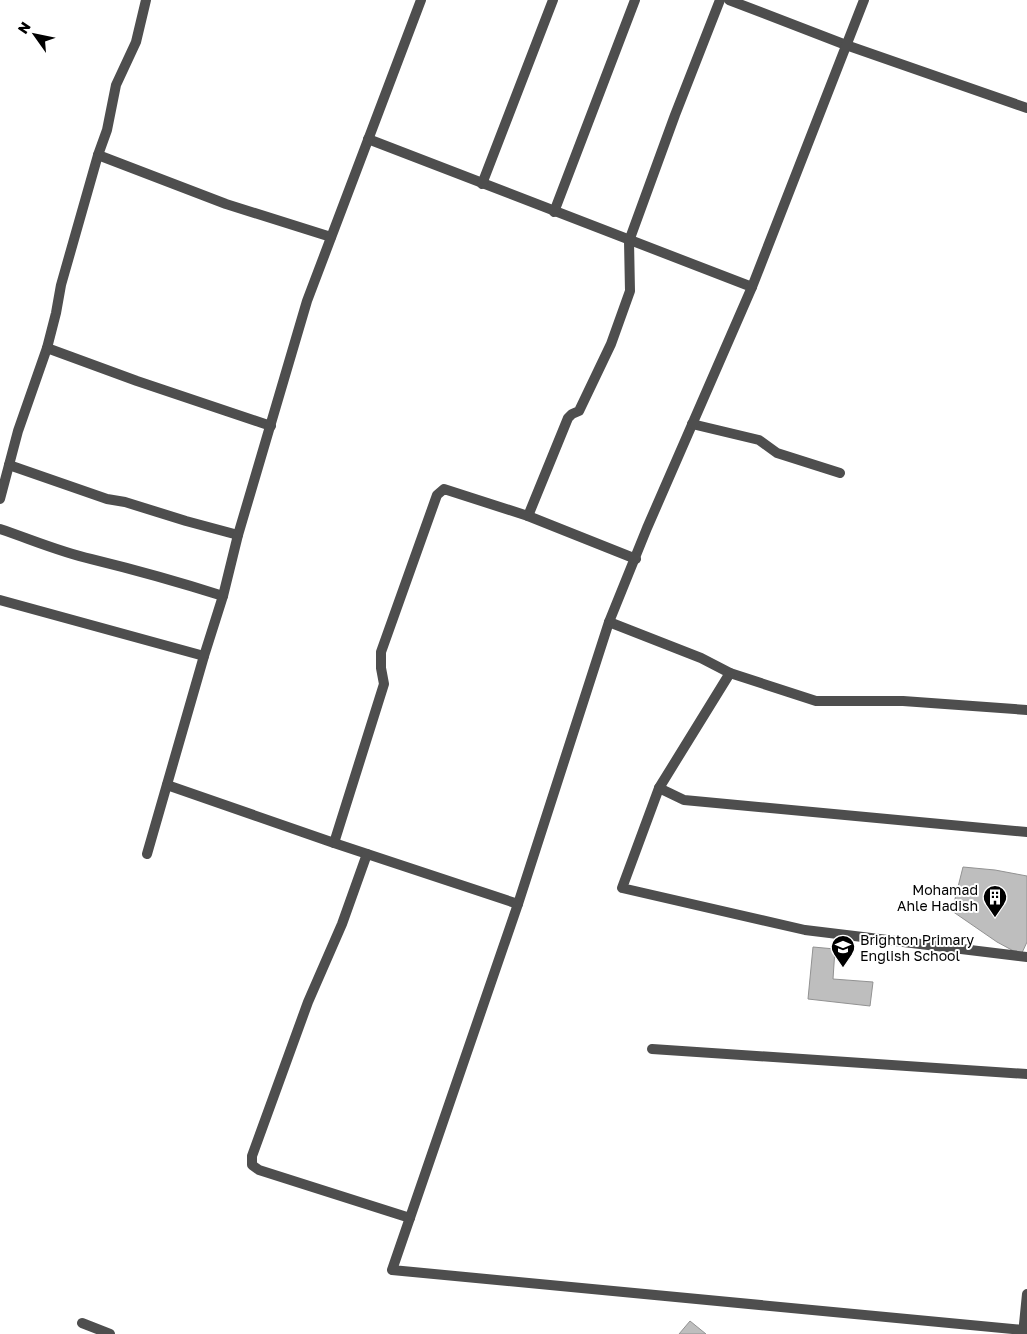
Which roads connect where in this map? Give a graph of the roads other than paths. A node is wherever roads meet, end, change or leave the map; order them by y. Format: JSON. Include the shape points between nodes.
{"nodes":[{"id":1,"x":146,"y":0,"type":"edge"},
{"id":2,"x":421,"y":0,"type":"edge"},
{"id":3,"x":553,"y":0,"type":"edge"},
{"id":4,"x":635,"y":0,"type":"edge"},
{"id":5,"x":720,"y":0,"type":"edge"},
{"id":6,"x":729,"y":0,"type":"edge"},
{"id":7,"x":864,"y":0,"type":"edge"},
{"id":8,"x":846,"y":45,"type":"junction"},
{"id":9,"x":1027,"y":108,"type":"edge"},
{"id":10,"x":368,"y":139,"type":"junction"},
{"id":11,"x":98,"y":155,"type":"junction"},
{"id":12,"x":482,"y":184,"type":"junction"},
{"id":13,"x":554,"y":212,"type":"junction"},
{"id":14,"x":331,"y":237,"type":"junction"},
{"id":15,"x":629,"y":241,"type":"junction"},
{"id":16,"x":752,"y":287,"type":"junction"},
{"id":17,"x":46,"y":348,"type":"junction"},
{"id":18,"x":692,"y":424,"type":"junction"},
{"id":19,"x":271,"y":426,"type":"junction"},
{"id":20,"x":9,"y":465,"type":"junction"},
{"id":21,"x":840,"y":473,"type":"dead end"},
{"id":22,"x":0,"y":499,"type":"edge"},
{"id":23,"x":528,"y":516,"type":"junction"},
{"id":24,"x":0,"y":529,"type":"edge"},
{"id":25,"x":238,"y":535,"type":"junction"},
{"id":26,"x":636,"y":559,"type":"junction"},
{"id":27,"x":223,"y":596,"type":"junction"},
{"id":28,"x":0,"y":600,"type":"edge"},
{"id":29,"x":609,"y":622,"type":"junction"},
{"id":30,"x":204,"y":656,"type":"junction"},
{"id":31,"x":730,"y":673,"type":"junction"},
{"id":32,"x":1027,"y":710,"type":"edge"},
{"id":33,"x":167,"y":785,"type":"junction"},
{"id":34,"x":660,"y":788,"type":"junction"},
{"id":35,"x":1027,"y":832,"type":"edge"},
{"id":36,"x":334,"y":843,"type":"junction"},
{"id":37,"x":147,"y":854,"type":"dead end"},
{"id":38,"x":367,"y":854,"type":"junction"},
{"id":39,"x":518,"y":904,"type":"junction"},
{"id":40,"x":1027,"y":957,"type":"edge"},
{"id":41,"x":652,"y":1049,"type":"dead end"},
{"id":42,"x":1027,"y":1074,"type":"edge"},
{"id":43,"x":410,"y":1218,"type":"junction"},
{"id":44,"x":1027,"y":1294,"type":"edge"},
{"id":45,"x":82,"y":1323,"type":"dead end"},
{"id":46,"x":1023,"y":1332,"type":"edge"},
{"id":47,"x":110,"y":1334,"type":"edge"}],
"edges":[{"from":1,"to":11,"type":"street","via":[[136,42],[116,85]]},
{"from":2,"to":10,"type":"street"},
{"from":3,"to":12,"type":"street"},
{"from":4,"to":13,"type":"street"},
{"from":5,"to":15,"type":"street"},
{"from":6,"to":8,"type":"street"},
{"from":7,"to":8,"type":"street"},
{"from":8,"to":9,"type":"street"},
{"from":8,"to":16,"type":"street"},
{"from":10,"to":12,"type":"street"},
{"from":10,"to":14,"type":"street"},
{"from":11,"to":14,"type":"street","via":[[226,204]]},
{"from":11,"to":17,"type":"street"},
{"from":12,"to":13,"type":"street"},
{"from":13,"to":15,"type":"street"},
{"from":14,"to":19,"type":"street","via":[[307,301]]},
{"from":15,"to":16,"type":"street"},
{"from":15,"to":23,"type":"street","via":[[630,291],[612,344],[580,411],[568,418]]},
{"from":16,"to":18,"type":"street"},
{"from":17,"to":19,"type":"street"},
{"from":17,"to":20,"type":"street"},
{"from":18,"to":21,"type":"street","via":[[758,440],[777,452]]},
{"from":18,"to":26,"type":"street"},
{"from":19,"to":25,"type":"street"},
{"from":20,"to":22,"type":"street"},
{"from":20,"to":25,"type":"street","via":[[107,499]]},
{"from":23,"to":26,"type":"street"},
{"from":23,"to":36,"type":"street","via":[[444,489],[437,495],[381,652],[384,684]]},
{"from":24,"to":27,"type":"street","via":[[90,559],[139,570]]},
{"from":25,"to":27,"type":"street"},
{"from":26,"to":29,"type":"street"},
{"from":27,"to":30,"type":"street"},
{"from":28,"to":30,"type":"street"},
{"from":29,"to":31,"type":"street","via":[[701,658]]},
{"from":29,"to":39,"type":"street"},
{"from":30,"to":33,"type":"street"},
{"from":31,"to":32,"type":"street","via":[[816,700],[903,701]]},
{"from":31,"to":34,"type":"street"},
{"from":33,"to":36,"type":"street"},
{"from":33,"to":37,"type":"street"},
{"from":34,"to":35,"type":"street","via":[[684,800]]},
{"from":34,"to":40,"type":"street","via":[[622,888],[805,930]]},
{"from":36,"to":38,"type":"street"},
{"from":38,"to":39,"type":"street"},
{"from":38,"to":43,"type":"street","via":[[342,924],[308,1002],[252,1156],[252,1166]]},
{"from":39,"to":43,"type":"street"},
{"from":41,"to":42,"type":"street"},
{"from":43,"to":46,"type":"street","via":[[392,1270]]},
{"from":44,"to":46,"type":"street"},
{"from":45,"to":47,"type":"street"}]}
